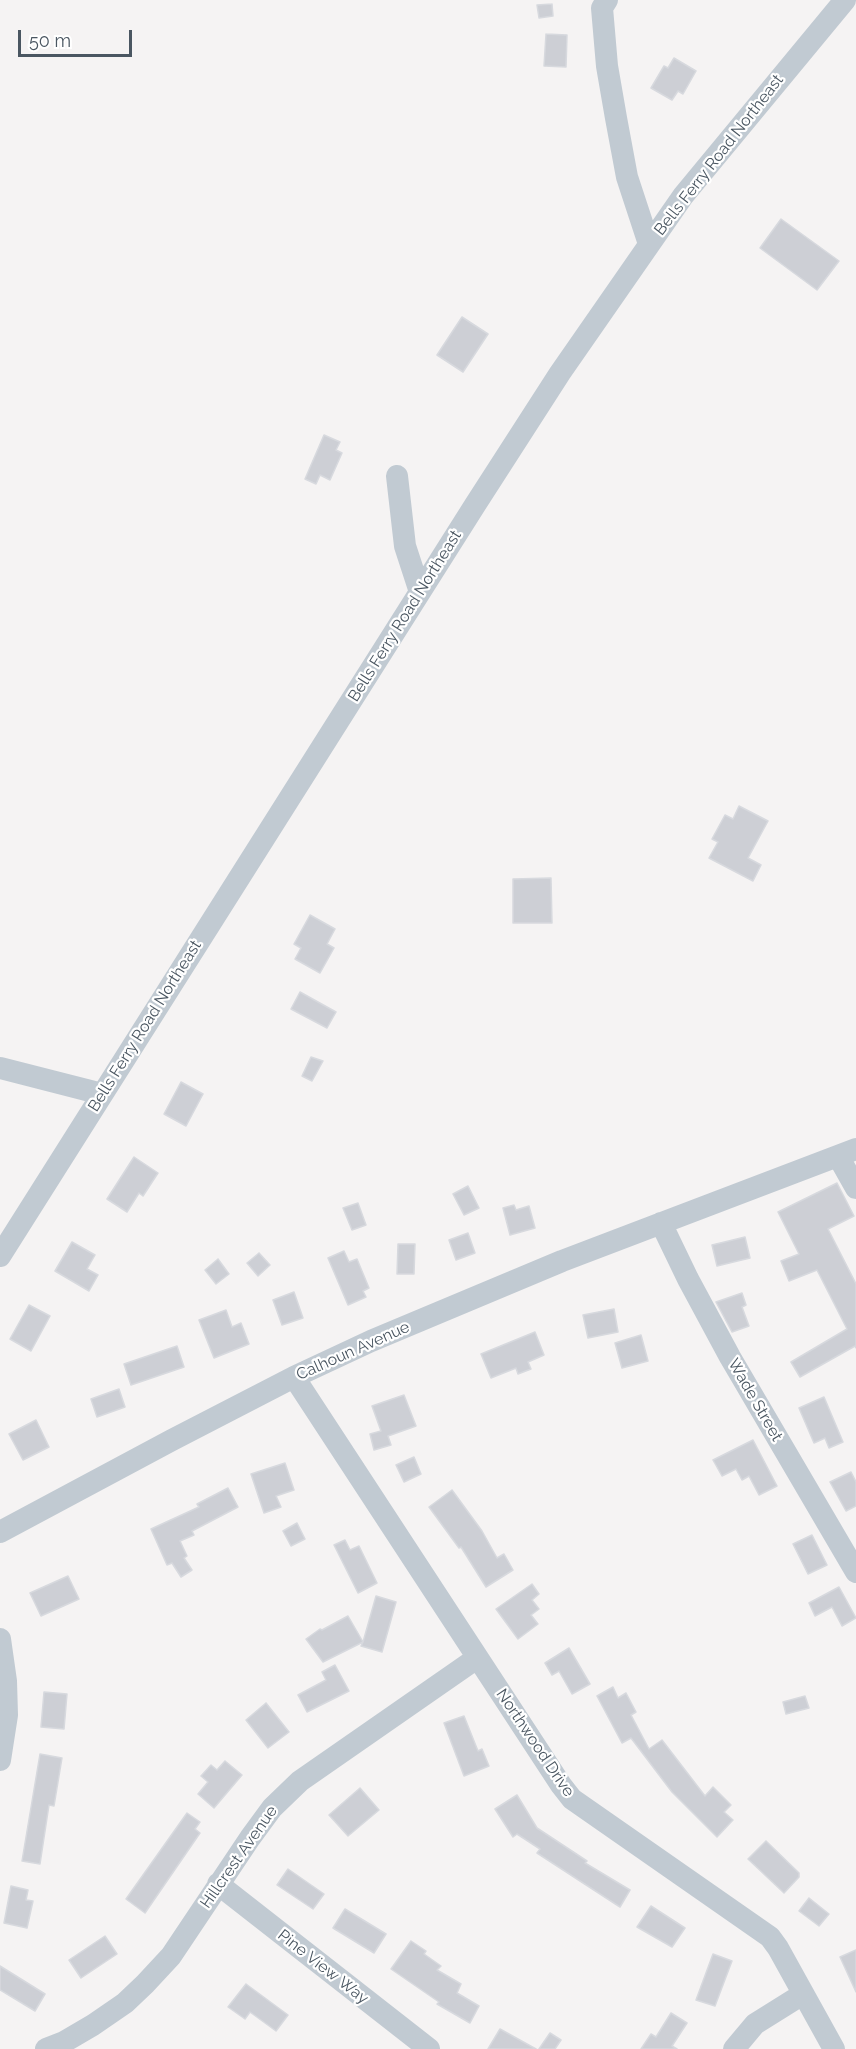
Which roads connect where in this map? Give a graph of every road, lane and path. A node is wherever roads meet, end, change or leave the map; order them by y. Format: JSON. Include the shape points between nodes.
{"nodes":[{"id":1,"x":607,"y":0,"type":"edge"},
{"id":2,"x":845,"y":0,"type":"edge"},
{"id":3,"x":649,"y":244,"type":"junction"},
{"id":4,"x":397,"y":476,"type":"dead end"},
{"id":5,"x":420,"y":592,"type":"junction"},
{"id":6,"x":0,"y":1068,"type":"edge"},
{"id":7,"x":102,"y":1094,"type":"junction"},
{"id":8,"x":847,"y":1153,"type":"edge"},
{"id":9,"x":856,"y":1188,"type":"edge"},
{"id":10,"x":661,"y":1223,"type":"junction"},
{"id":11,"x":0,"y":1256,"type":"edge"},
{"id":12,"x":294,"y":1377,"type":"junction"},
{"id":13,"x":0,"y":1532,"type":"edge"},
{"id":14,"x":856,"y":1572,"type":"edge"},
{"id":15,"x":0,"y":1639,"type":"edge"},
{"id":16,"x":477,"y":1658,"type":"junction"},
{"id":17,"x":0,"y":1760,"type":"edge"},
{"id":18,"x":218,"y":1884,"type":"junction"},
{"id":19,"x":803,"y":1994,"type":"junction"},
{"id":20,"x":46,"y":2049,"type":"edge"},
{"id":21,"x":429,"y":2049,"type":"edge"},
{"id":22,"x":734,"y":2049,"type":"edge"},
{"id":23,"x":834,"y":2049,"type":"edge"}],
"edges":[{"from":1,"to":3,"type":"street","via":[[602,8],[616,118],[627,177]]},
{"from":2,"to":3,"type":"street","name":"Bells Ferry Road Northeast","via":[[682,196]]},
{"from":3,"to":5,"type":"street","name":"Bells Ferry Road Northeast","via":[[560,373]]},
{"from":4,"to":5,"type":"street","via":[[405,546]]},
{"from":5,"to":7,"type":"street","name":"Bells Ferry Road Northeast"},
{"from":6,"to":7,"type":"street"},
{"from":7,"to":11,"type":"street","name":"Bells Ferry Road Northeast"},
{"from":8,"to":9,"type":"street"},
{"from":8,"to":10,"type":"street","name":"Calhoun Avenue"},
{"from":10,"to":12,"type":"street","name":"Calhoun Avenue","via":[[551,1265]]},
{"from":10,"to":14,"type":"street","name":"Wade Street","via":[[730,1358]]},
{"from":12,"to":13,"type":"street","name":"Calhoun Avenue"},
{"from":12,"to":16,"type":"street","name":"Northwood Drive"},
{"from":15,"to":17,"type":"street","via":[[7,1715]]},
{"from":16,"to":18,"type":"street","name":"Hillcrest Avenue","via":[[300,1781],[272,1808]]},
{"from":16,"to":19,"type":"street","name":"Northwood Drive","via":[[572,1798],[770,1937]]},
{"from":18,"to":20,"type":"street","name":"Hillcrest Avenue","via":[[171,1956],[145,1984],[93,2025]]},
{"from":18,"to":21,"type":"street","name":"Pine View Way"},
{"from":19,"to":22,"type":"street","via":[[755,2024]]},
{"from":19,"to":23,"type":"street","name":"Northwood Drive"}]}
